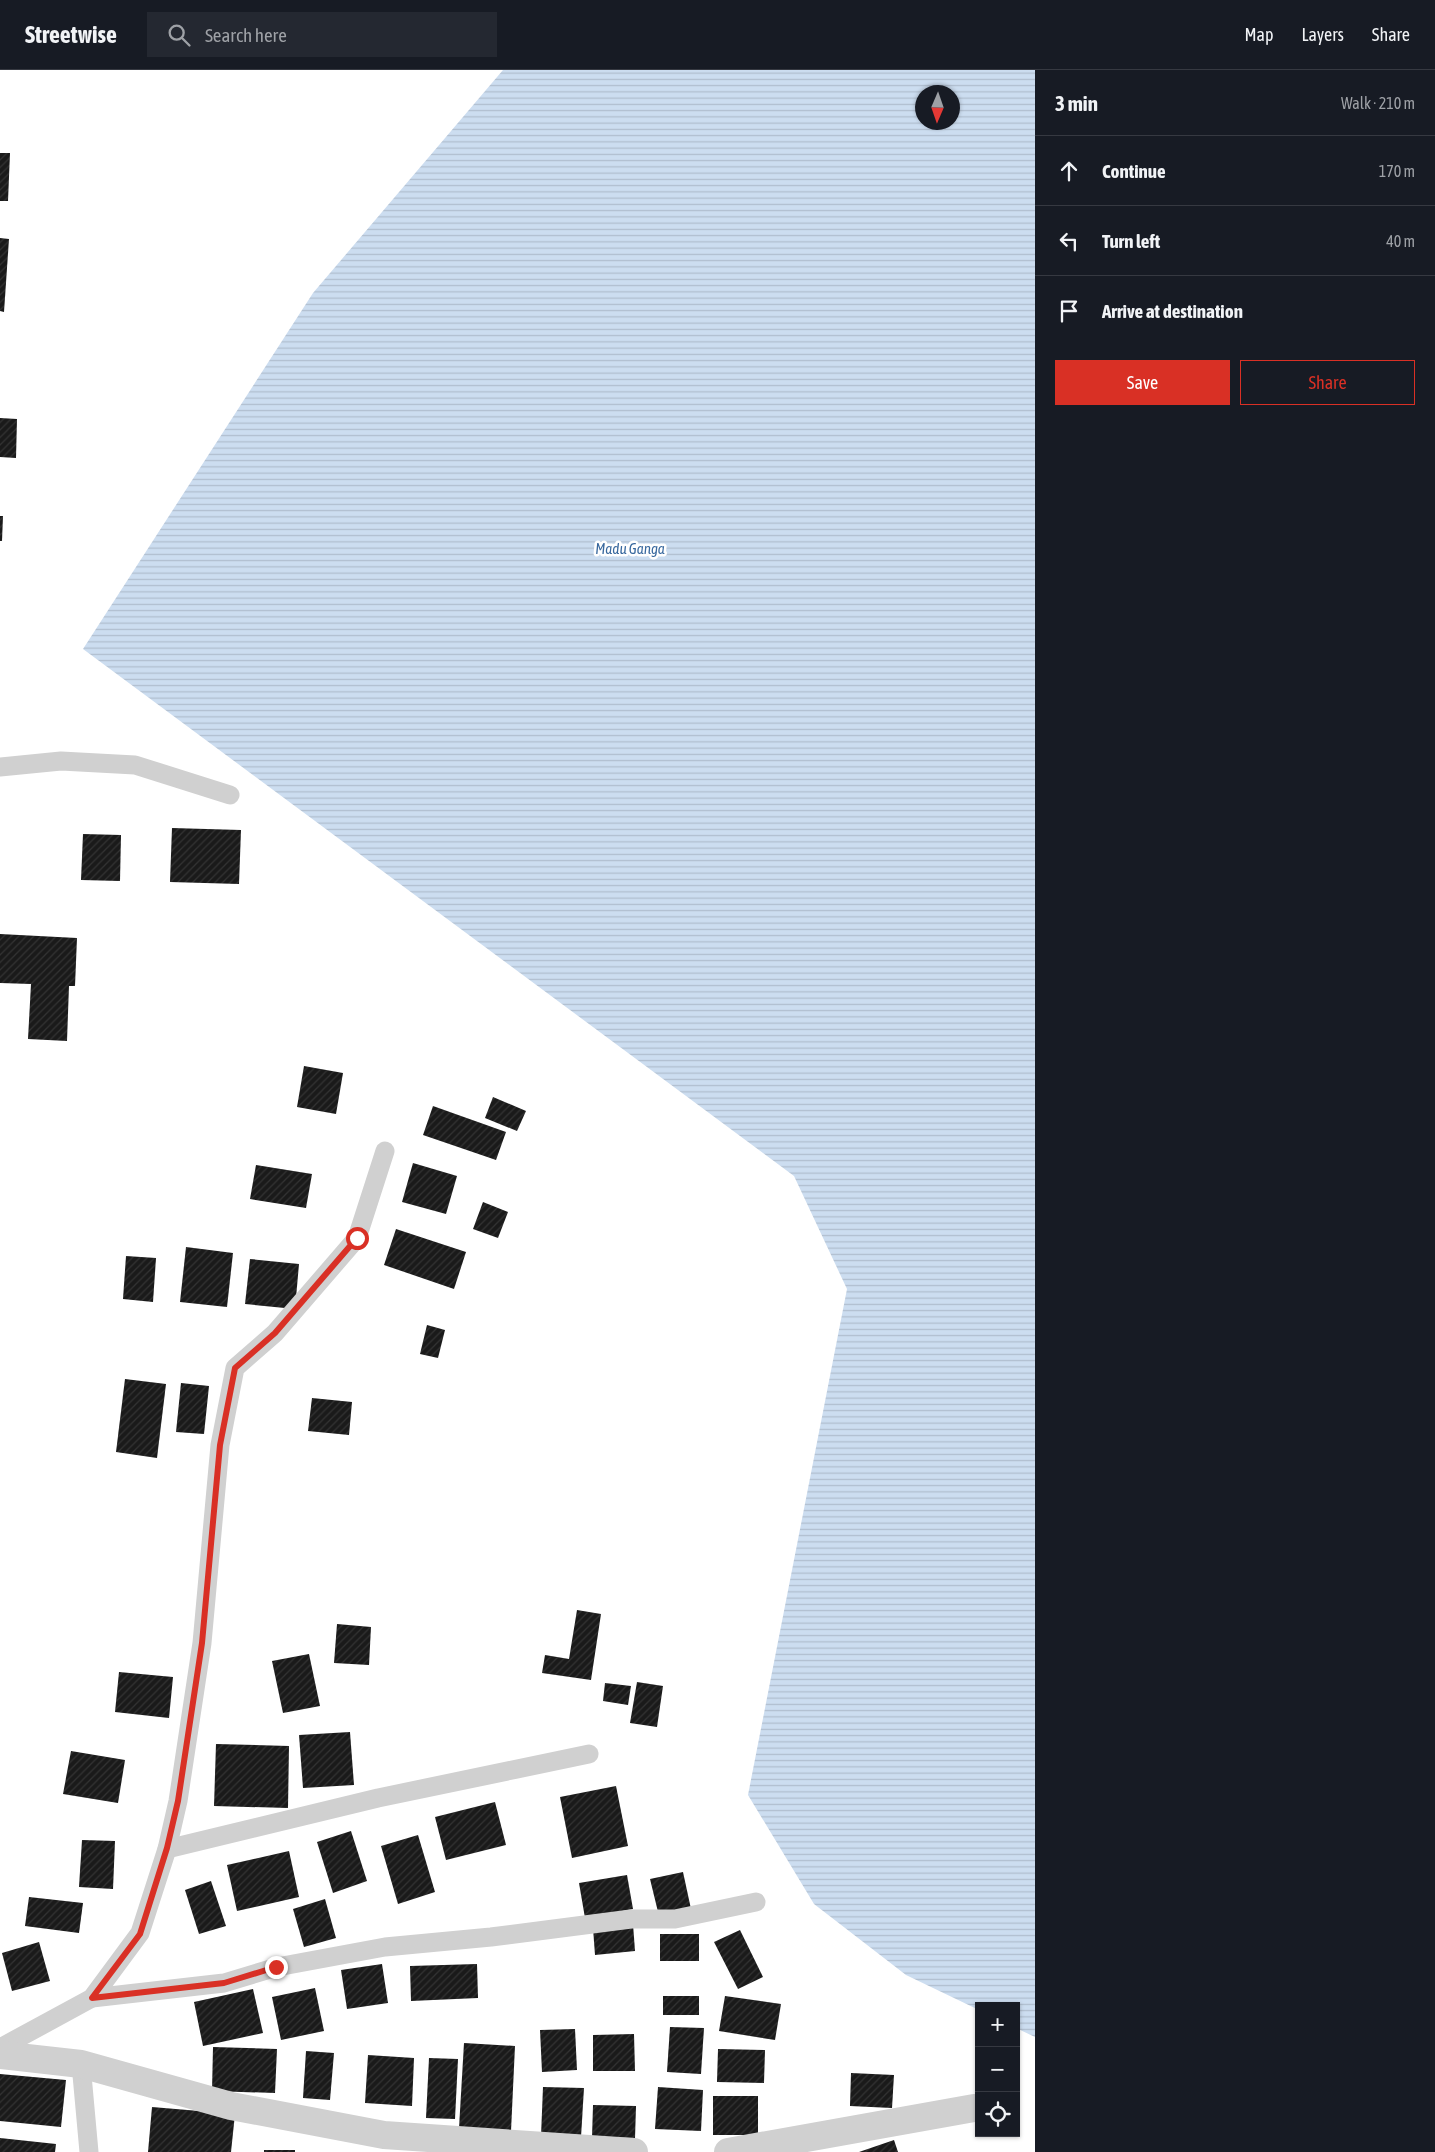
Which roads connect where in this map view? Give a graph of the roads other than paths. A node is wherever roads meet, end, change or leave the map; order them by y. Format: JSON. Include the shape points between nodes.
{"nodes":[{"id":1,"x":0,"y":767,"type":"edge"},
{"id":2,"x":230,"y":795,"type":"dead end"},
{"id":3,"x":385,"y":1151,"type":"dead end"},
{"id":4,"x":589,"y":1754,"type":"dead end"},
{"id":5,"x":167,"y":1848,"type":"junction"},
{"id":6,"x":756,"y":1902,"type":"dead end"},
{"id":7,"x":92,"y":1998,"type":"junction"},
{"id":8,"x":0,"y":2048,"type":"edge"},
{"id":9,"x":0,"y":2055,"type":"edge"},
{"id":10,"x":81,"y":2064,"type":"junction"},
{"id":11,"x":974,"y":2108,"type":"dead end"},
{"id":12,"x":89,"y":2152,"type":"edge"},
{"id":13,"x":634,"y":2152,"type":"edge"},
{"id":14,"x":728,"y":2152,"type":"edge"}],
"edges":[{"from":1,"to":2,"type":"lane","via":[[61,761],[135,765]]},
{"from":3,"to":5,"type":"lane","via":[[357,1238],[275,1333],[235,1368],[220,1445],[202,1643],[178,1801]]},
{"from":4,"to":5,"type":"lane","via":[[378,1798]]},
{"from":5,"to":7,"type":"lane","via":[[140,1934]]},
{"from":6,"to":7,"type":"lane","via":[[675,1919],[631,1919],[385,1947],[276,1967],[224,1983]]},
{"from":7,"to":8,"type":"lane"},
{"from":9,"to":10,"type":"street"},
{"from":10,"to":12,"type":"lane"},
{"from":10,"to":13,"type":"street","via":[[231,2106],[384,2135]]},
{"from":11,"to":14,"type":"street"}]}
